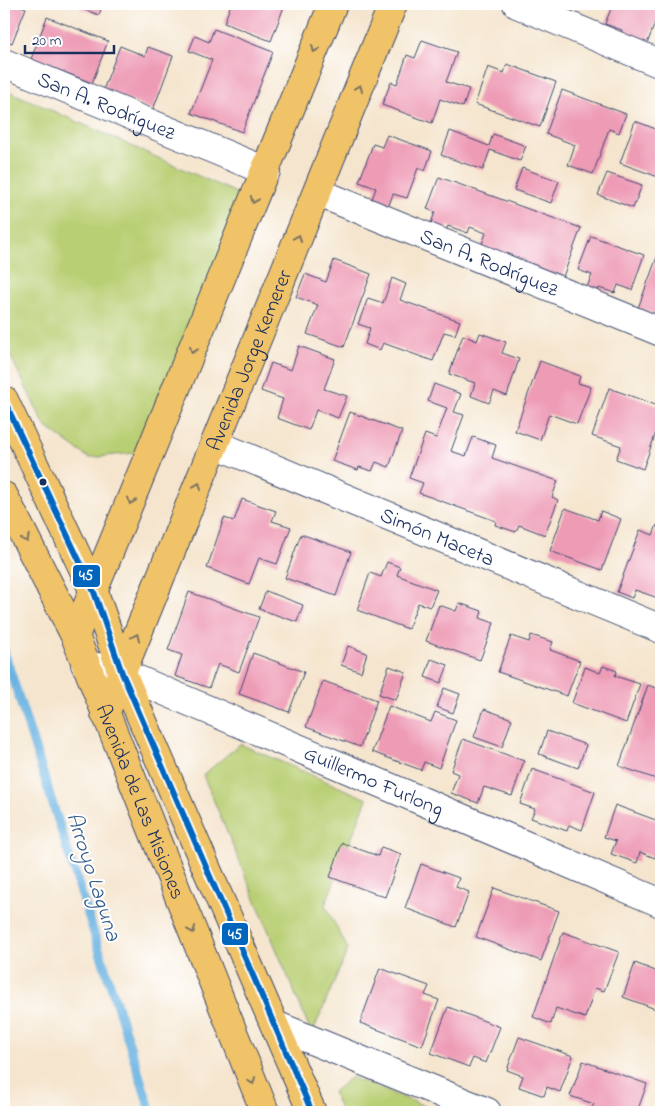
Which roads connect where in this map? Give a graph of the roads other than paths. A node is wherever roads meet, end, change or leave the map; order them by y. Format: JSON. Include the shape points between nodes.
{"nodes":[{"id":1,"x":333,"y":4,"type":"edge"},
{"id":2,"x":393,"y":4,"type":"edge"},
{"id":3,"x":517,"y":4,"type":"edge"},
{"id":4,"x":4,"y":63,"type":"edge"},
{"id":5,"x":661,"y":64,"type":"edge"},
{"id":6,"x":266,"y":171,"type":"junction"},
{"id":7,"x":317,"y":192,"type":"junction"},
{"id":8,"x":661,"y":332,"type":"edge"},
{"id":9,"x":4,"y":400,"type":"edge"},
{"id":10,"x":215,"y":444,"type":"junction"},
{"id":11,"x":4,"y":496,"type":"edge"},
{"id":12,"x":94,"y":592,"type":"junction"},
{"id":13,"x":661,"y":629,"type":"edge"},
{"id":14,"x":75,"y":636,"type":"junction"},
{"id":15,"x":85,"y":664,"type":"junction"},
{"id":16,"x":122,"y":673,"type":"junction"},
{"id":17,"x":105,"y":714,"type":"junction"},
{"id":18,"x":661,"y":902,"type":"edge"},
{"id":19,"x":275,"y":1025,"type":"junction"},
{"id":20,"x":265,"y":1112,"type":"edge"},
{"id":21,"x":312,"y":1112,"type":"edge"},
{"id":22,"x":487,"y":1112,"type":"edge"}],
"edges":[{"from":1,"to":6,"type":"main road","one_way":true},
{"from":7,"to":2,"type":"main road","name":"Avenida Jorge Kemerer","one_way":true},
{"from":3,"to":5,"type":"street"},
{"from":4,"to":6,"type":"street","name":"San A. Rodríguez"},
{"from":6,"to":12,"type":"main road","one_way":true},
{"from":7,"to":8,"type":"street","name":"San A. Rodríguez"},
{"from":10,"to":7,"type":"main road","name":"Avenida Jorge Kemerer","one_way":true},
{"from":9,"to":12,"type":"main road","name":"Avenida de Las Misiones"},
{"from":10,"to":13,"type":"street","name":"Simón Maceta"},
{"from":16,"to":10,"type":"main road","name":"Avenida Jorge Kemerer","one_way":true},
{"from":11,"to":14,"type":"main road","name":"Avenida de Las Misiones","one_way":true},
{"from":12,"to":14,"type":"main road"},
{"from":12,"to":16,"type":"main road","name":"Avenida de Las Misiones"},
{"from":14,"to":15,"type":"main road","name":"Avenida de Las Misiones"},
{"from":15,"to":16,"type":"street","name":"Guillermo Furlong"},
{"from":15,"to":17,"type":"main road","name":"Avenida de Las Misiones"},
{"from":16,"to":17,"type":"main road","name":"Avenida Jorge Kemerer"},
{"from":16,"to":18,"type":"street","name":"Guillermo Furlong"},
{"from":16,"to":19,"type":"main road","name":"Avenida de Las Misiones"},
{"from":17,"to":20,"type":"main road","name":"Avenida de Las Misiones","one_way":true},
{"from":19,"to":21,"type":"main road","name":"Avenida de Las Misiones"},
{"from":19,"to":22,"type":"street"}]}
